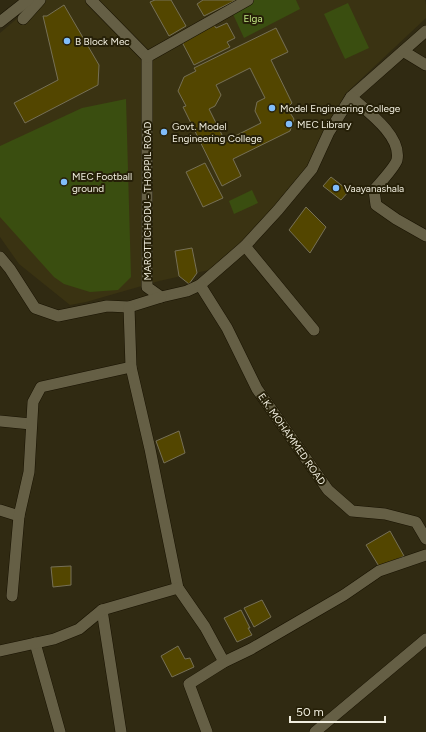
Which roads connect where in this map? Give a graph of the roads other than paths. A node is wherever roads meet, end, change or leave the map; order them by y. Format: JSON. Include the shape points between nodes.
{"nodes":[{"id":1,"x":28,"y":0,"type":"edge"},
{"id":2,"x":40,"y":0,"type":"edge"},
{"id":3,"x":91,"y":0,"type":"edge"},
{"id":4,"x":248,"y":0,"type":"edge"},
{"id":5,"x":23,"y":19,"type":"dead end"},
{"id":6,"x":0,"y":22,"type":"edge"},
{"id":7,"x":426,"y":31,"type":"edge"},
{"id":8,"x":403,"y":51,"type":"junction"},
{"id":9,"x":147,"y":57,"type":"junction"},
{"id":10,"x":426,"y":65,"type":"edge"},
{"id":11,"x":351,"y":97,"type":"junction"},
{"id":12,"x":426,"y":236,"type":"edge"},
{"id":13,"x":245,"y":246,"type":"junction"},
{"id":14,"x":0,"y":256,"type":"edge"},
{"id":15,"x":200,"y":285,"type":"junction"},
{"id":16,"x":162,"y":297,"type":"junction"},
{"id":17,"x":129,"y":306,"type":"junction"},
{"id":18,"x":314,"y":330,"type":"dead end"},
{"id":19,"x":131,"y":367,"type":"junction"},
{"id":20,"x":0,"y":421,"type":"edge"},
{"id":21,"x":32,"y":424,"type":"junction"},
{"id":22,"x":0,"y":510,"type":"edge"},
{"id":23,"x":19,"y":516,"type":"junction"},
{"id":24,"x":426,"y":539,"type":"edge"},
{"id":25,"x":426,"y":555,"type":"edge"},
{"id":26,"x":178,"y":588,"type":"junction"},
{"id":27,"x":12,"y":596,"type":"dead end"},
{"id":28,"x":102,"y":610,"type":"junction"},
{"id":29,"x":426,"y":639,"type":"edge"},
{"id":30,"x":35,"y":643,"type":"junction"},
{"id":31,"x":0,"y":651,"type":"edge"},
{"id":32,"x":224,"y":662,"type":"junction"},
{"id":33,"x":60,"y":732,"type":"edge"},
{"id":34,"x":121,"y":732,"type":"edge"},
{"id":35,"x":207,"y":732,"type":"edge"},
{"id":36,"x":315,"y":732,"type":"edge"}],
"edges":[{"from":1,"to":6,"type":"street"},
{"from":2,"to":5,"type":"street"},
{"from":3,"to":9,"type":"street"},
{"from":4,"to":9,"type":"street"},
{"from":7,"to":8,"type":"street"},
{"from":8,"to":10,"type":"street"},
{"from":8,"to":11,"type":"street"},
{"from":9,"to":16,"type":"street","name":"MAROTTICHODU - THOPPIL ROAD","via":[[147,287]]},
{"from":11,"to":12,"type":"street","via":[[388,131],[396,147],[397,161],[374,190],[376,205]]},
{"from":11,"to":13,"type":"street","via":[[329,132],[312,169]]},
{"from":13,"to":15,"type":"street"},
{"from":13,"to":18,"type":"street"},
{"from":14,"to":17,"type":"street","via":[[35,308],[58,316],[108,306]]},
{"from":15,"to":16,"type":"street"},
{"from":15,"to":24,"type":"street","name":"E.K. MOHAMMED ROAD","via":[[227,328],[257,389],[328,490],[352,511],[385,514],[416,522]]},
{"from":16,"to":17,"type":"street"},
{"from":17,"to":19,"type":"street"},
{"from":19,"to":21,"type":"street","via":[[41,387],[33,402]]},
{"from":19,"to":26,"type":"street"},
{"from":20,"to":21,"type":"street"},
{"from":21,"to":23,"type":"street","via":[[29,472]]},
{"from":22,"to":23,"type":"street"},
{"from":23,"to":27,"type":"street"},
{"from":25,"to":32,"type":"street","via":[[379,571],[344,595]]},
{"from":26,"to":28,"type":"street"},
{"from":26,"to":32,"type":"street","via":[[205,627]]},
{"from":28,"to":30,"type":"street","via":[[79,628],[54,639]]},
{"from":28,"to":34,"type":"street"},
{"from":29,"to":36,"type":"street"},
{"from":30,"to":31,"type":"street"},
{"from":30,"to":33,"type":"street"},
{"from":32,"to":35,"type":"street","via":[[189,684]]}]}
